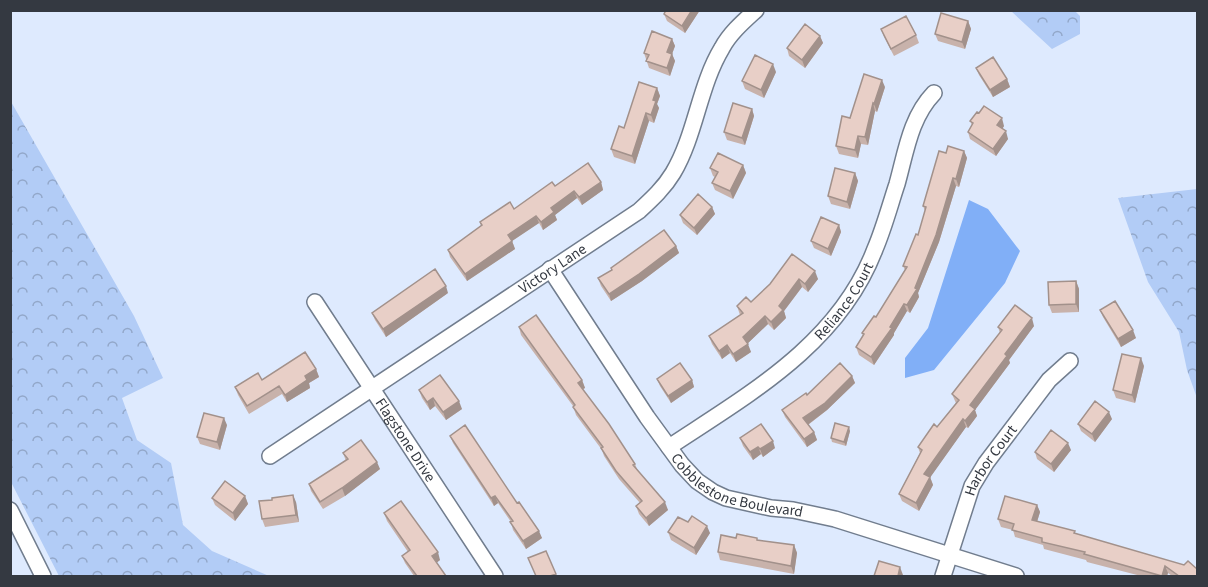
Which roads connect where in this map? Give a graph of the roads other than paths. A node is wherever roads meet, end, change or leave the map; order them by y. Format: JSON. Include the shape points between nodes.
{"nodes":[{"id":1,"x":756,"y":10,"type":"edge"},
{"id":2,"x":934,"y":93,"type":"dead end"},
{"id":3,"x":550,"y":269,"type":"junction"},
{"id":4,"x":315,"y":302,"type":"dead end"},
{"id":5,"x":1070,"y":361,"type":"dead end"},
{"id":6,"x":372,"y":388,"type":"junction"},
{"id":7,"x":669,"y":447,"type":"junction"},
{"id":8,"x":270,"y":456,"type":"dead end"},
{"id":9,"x":10,"y":510,"type":"edge"},
{"id":10,"x":949,"y":556,"type":"junction"},
{"id":11,"x":43,"y":576,"type":"edge"},
{"id":12,"x":495,"y":576,"type":"edge"},
{"id":13,"x":943,"y":576,"type":"edge"},
{"id":14,"x":1016,"y":576,"type":"edge"}],
"edges":[{"from":1,"to":3,"type":"street","name":"Victory Lane","via":[[722,46],[674,172],[659,192],[639,211]]},
{"from":2,"to":7,"type":"street","name":"Reliance Court","via":[[913,123],[875,250],[848,298],[816,340],[791,364]]},
{"from":3,"to":6,"type":"street","name":"Victory Lane"},
{"from":3,"to":7,"type":"street","name":"Cobblestone Boulevard"},
{"from":4,"to":6,"type":"street","name":"Flagstone Drive"},
{"from":5,"to":10,"type":"street","name":"Harbor Court","via":[[1050,380],[986,463],[972,486]]},
{"from":6,"to":8,"type":"street","name":"Victory Lane"},
{"from":6,"to":12,"type":"street","name":"Flagstone Drive"},
{"from":7,"to":10,"type":"street","name":"Cobblestone Boulevard","via":[[697,481],[726,498],[835,519]]},
{"from":9,"to":11,"type":"street"},
{"from":10,"to":13,"type":"street","name":"Harbor Court"},
{"from":10,"to":14,"type":"street","name":"Cobblestone Boulevard"}]}
